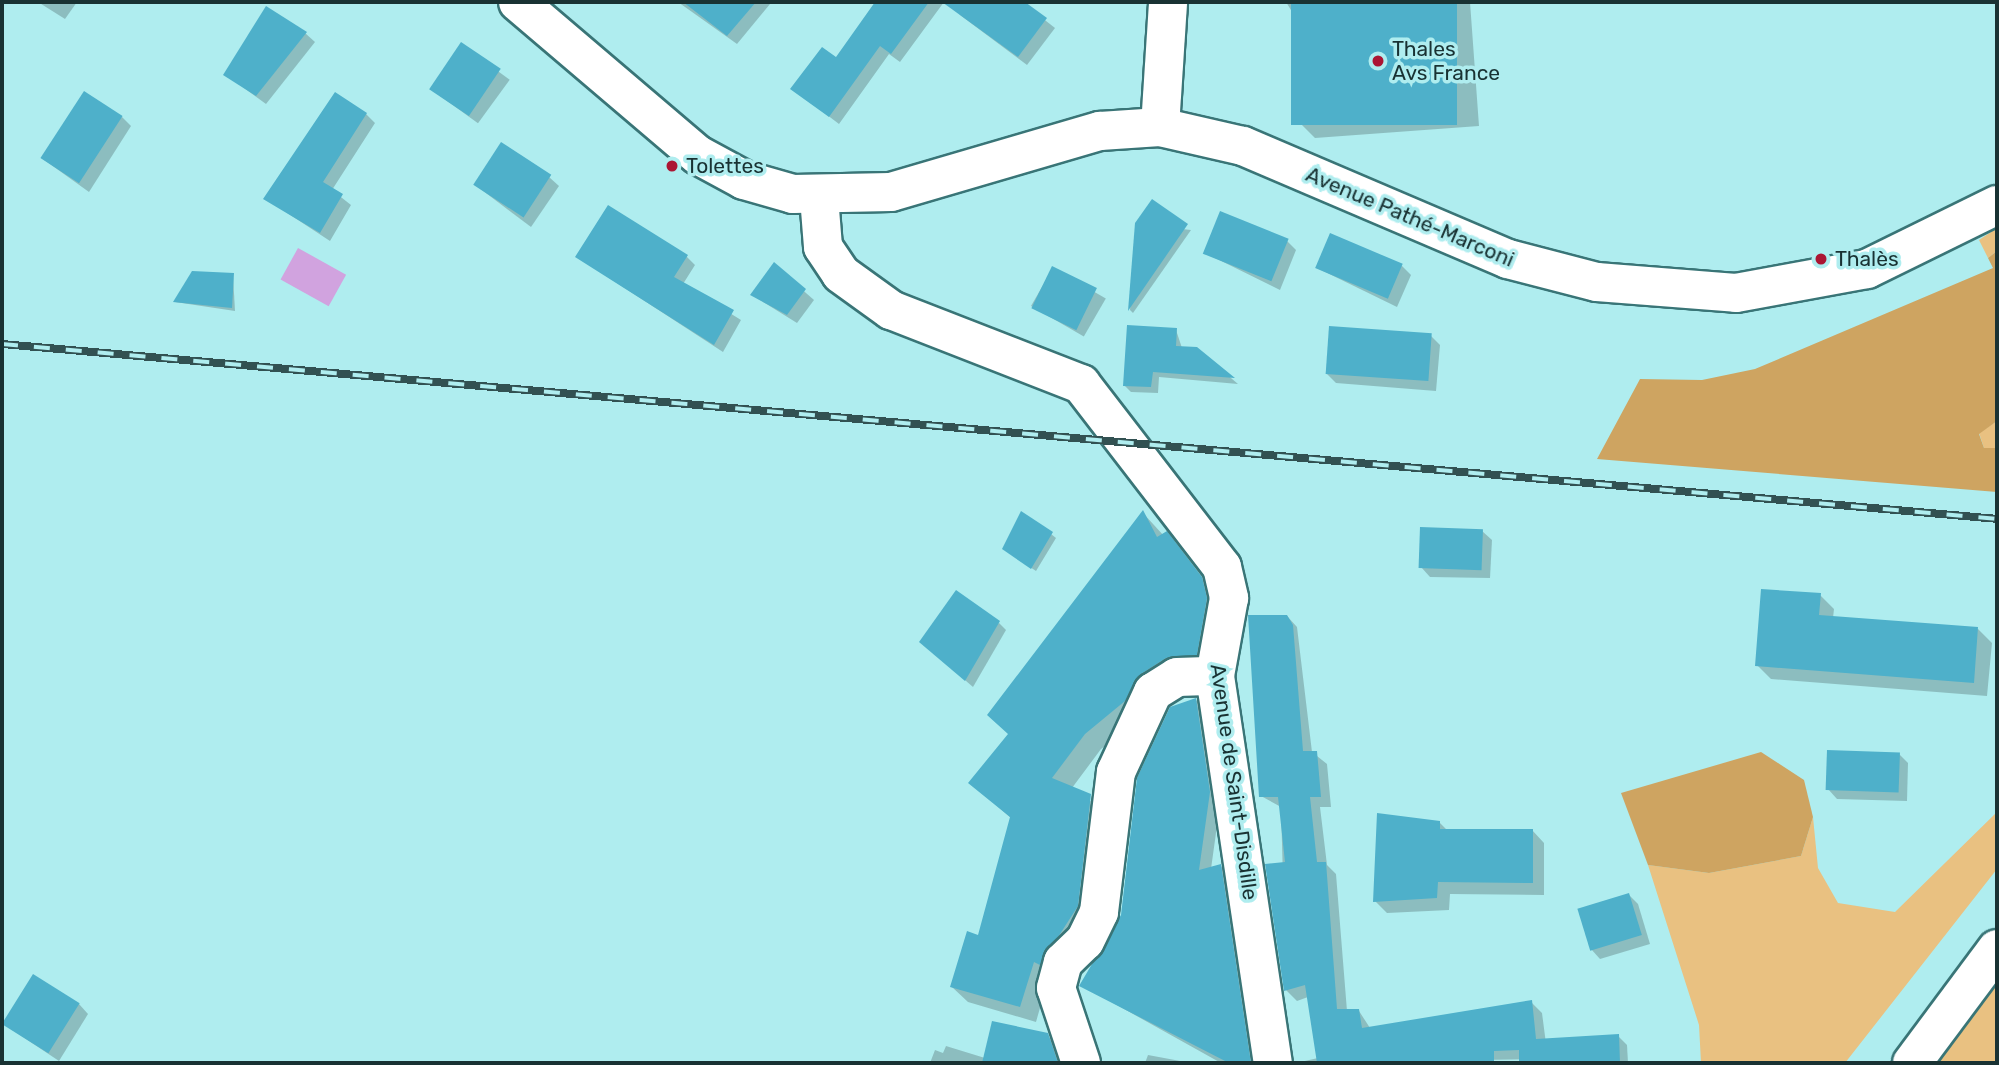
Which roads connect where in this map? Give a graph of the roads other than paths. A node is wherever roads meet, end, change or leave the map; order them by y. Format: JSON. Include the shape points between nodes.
{"nodes":[{"id":1,"x":518,"y":2,"type":"edge"},
{"id":2,"x":1168,"y":2,"type":"edge"},
{"id":3,"x":1160,"y":127,"type":"junction"},
{"id":4,"x":819,"y":197,"type":"junction"},
{"id":5,"x":1997,"y":205,"type":"edge"},
{"id":6,"x":1215,"y":676,"type":"junction"},
{"id":7,"x":1997,"y":949,"type":"edge"},
{"id":8,"x":1081,"y":1063,"type":"edge"},
{"id":9,"x":1273,"y":1063,"type":"edge"},
{"id":10,"x":1912,"y":1063,"type":"edge"}],
"edges":[{"from":1,"to":4,"type":"street","via":[[698,155],[744,180]]},
{"from":2,"to":3,"type":"street"},
{"from":3,"to":4,"type":"street","name":"Avenue Pathé-Marconi","via":[[1100,131],[891,192]]},
{"from":3,"to":5,"type":"street","name":"Avenue Pathé-Marconi","via":[[1243,146],[1508,259],[1642,288],[1736,293],[1830,281],[1904,255]]},
{"from":4,"to":6,"type":"street","name":"Avenue de Saint-Disdille","via":[[827,257],[871,297],[912,319],[1069,378],[1091,392],[1222,567],[1229,598]]},
{"from":6,"to":8,"type":"street","via":[[1177,677],[1153,692],[1116,772],[1098,912],[1085,941],[1063,962],[1056,988]]},
{"from":6,"to":9,"type":"street","name":"Avenue de Saint-Disdille"},
{"from":7,"to":10,"type":"street"}]}
